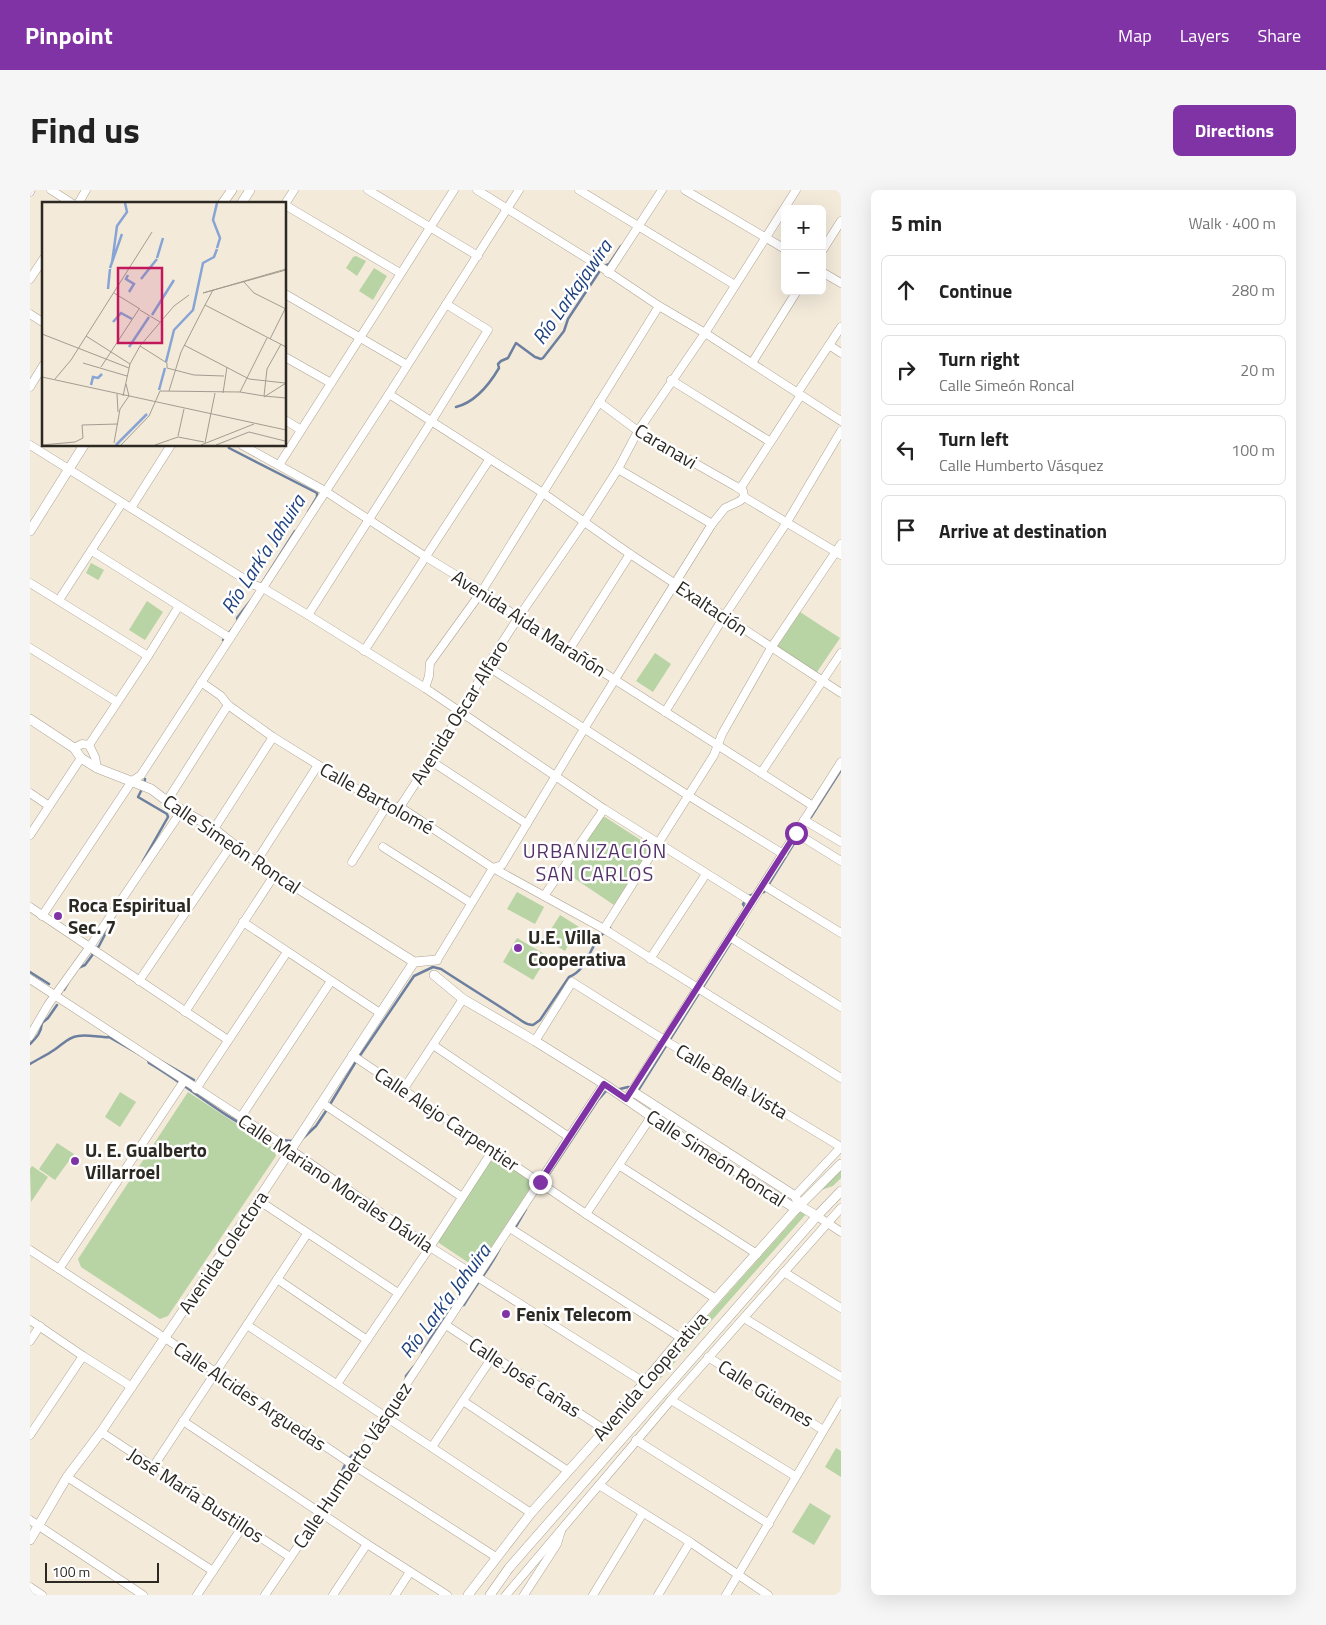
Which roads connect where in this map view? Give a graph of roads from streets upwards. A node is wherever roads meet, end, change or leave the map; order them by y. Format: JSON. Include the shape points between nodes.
{"nodes":[{"id":1,"x":52,"y":190,"type":"edge"},
{"id":2,"x":86,"y":190,"type":"edge"},
{"id":3,"x":232,"y":190,"type":"edge"},
{"id":4,"x":250,"y":190,"type":"edge"},
{"id":5,"x":294,"y":190,"type":"edge"},
{"id":6,"x":368,"y":190,"type":"edge"},
{"id":7,"x":454,"y":190,"type":"edge"},
{"id":8,"x":476,"y":190,"type":"edge"},
{"id":9,"x":518,"y":190,"type":"edge"},
{"id":10,"x":579,"y":190,"type":"edge"},
{"id":11,"x":662,"y":190,"type":"edge"},
{"id":12,"x":685,"y":190,"type":"edge"},
{"id":13,"x":795,"y":190,"type":"edge"},
{"id":14,"x":69,"y":202,"type":"edge"},
{"id":15,"x":79,"y":202,"type":"edge"},
{"id":16,"x":223,"y":202,"type":"edge"},
{"id":17,"x":242,"y":202,"type":"edge"},
{"id":18,"x":286,"y":202,"type":"edge"},
{"id":19,"x":286,"y":205,"type":"edge"},
{"id":20,"x":508,"y":209,"type":"junction"},
{"id":21,"x":841,"y":221,"type":"edge"},
{"id":22,"x":430,"y":227,"type":"junction"},
{"id":23,"x":638,"y":227,"type":"junction"},
{"id":24,"x":766,"y":238,"type":"junction"},
{"id":25,"x":781,"y":247,"type":"edge"},
{"id":26,"x":823,"y":250,"type":"edge"},
{"id":27,"x":478,"y":256,"type":"junction"},
{"id":28,"x":42,"y":261,"type":"edge"},
{"id":29,"x":608,"y":273,"type":"junction"},
{"id":30,"x":400,"y":274,"type":"junction"},
{"id":31,"x":826,"y":274,"type":"edge"},
{"id":32,"x":30,"y":280,"type":"edge"},
{"id":33,"x":841,"y":283,"type":"edge"},
{"id":34,"x":735,"y":285,"type":"junction"},
{"id":35,"x":286,"y":295,"type":"edge"},
{"id":36,"x":794,"y":295,"type":"edge"},
{"id":37,"x":446,"y":304,"type":"junction"},
{"id":38,"x":659,"y":306,"type":"junction"},
{"id":39,"x":30,"y":314,"type":"edge"},
{"id":40,"x":42,"y":322,"type":"edge"},
{"id":41,"x":841,"y":327,"type":"edge"},
{"id":42,"x":705,"y":333,"type":"junction"},
{"id":43,"x":360,"y":338,"type":"junction"},
{"id":44,"x":829,"y":345,"type":"junction"},
{"id":45,"x":841,"y":353,"type":"edge"},
{"id":46,"x":286,"y":358,"type":"edge"},
{"id":47,"x":752,"y":363,"type":"junction"},
{"id":48,"x":407,"y":365,"type":"junction"},
{"id":49,"x":42,"y":367,"type":"edge"},
{"id":50,"x":671,"y":380,"type":"junction"},
{"id":51,"x":331,"y":384,"type":"junction"},
{"id":52,"x":30,"y":387,"type":"edge"},
{"id":53,"x":389,"y":394,"type":"junction"},
{"id":54,"x":799,"y":394,"type":"junction"},
{"id":55,"x":599,"y":402,"type":"junction"},
{"id":56,"x":286,"y":421,"type":"edge"},
{"id":57,"x":841,"y":421,"type":"edge"},
{"id":58,"x":431,"y":422,"type":"junction"},
{"id":59,"x":301,"y":430,"type":"junction"},
{"id":60,"x":638,"y":431,"type":"junction"},
{"id":61,"x":841,"y":431,"type":"edge"},
{"id":62,"x":770,"y":441,"type":"junction"},
{"id":63,"x":30,"y":445,"type":"edge"},
{"id":64,"x":83,"y":446,"type":"edge"},
{"id":65,"x":171,"y":446,"type":"edge"},
{"id":66,"x":244,"y":446,"type":"edge"},
{"id":67,"x":489,"y":460,"type":"junction"},
{"id":68,"x":279,"y":465,"type":"junction"},
{"id":69,"x":68,"y":470,"type":"junction"},
{"id":70,"x":618,"y":470,"type":"junction"},
{"id":71,"x":738,"y":487,"type":"junction"},
{"id":72,"x":325,"y":492,"type":"junction"},
{"id":73,"x":543,"y":493,"type":"junction"},
{"id":74,"x":744,"y":497,"type":"junction"},
{"id":75,"x":122,"y":503,"type":"junction"},
{"id":76,"x":131,"y":508,"type":"junction"},
{"id":77,"x":368,"y":520,"type":"junction"},
{"id":78,"x":584,"y":522,"type":"junction"},
{"id":79,"x":787,"y":522,"type":"junction"},
{"id":80,"x":712,"y":524,"type":"junction"},
{"id":81,"x":30,"y":531,"type":"edge"},
{"id":82,"x":841,"y":544,"type":"edge"},
{"id":83,"x":92,"y":551,"type":"junction"},
{"id":84,"x":630,"y":554,"type":"junction"},
{"id":85,"x":839,"y":554,"type":"edge"},
{"id":86,"x":426,"y":557,"type":"junction"},
{"id":87,"x":30,"y":583,"type":"edge"},
{"id":88,"x":676,"y":583,"type":"junction"},
{"id":89,"x":263,"y":588,"type":"junction"},
{"id":90,"x":482,"y":591,"type":"junction"},
{"id":91,"x":59,"y":600,"type":"junction"},
{"id":92,"x":179,"y":606,"type":"junction"},
{"id":93,"x":308,"y":615,"type":"junction"},
{"id":94,"x":725,"y":615,"type":"junction"},
{"id":95,"x":518,"y":618,"type":"junction"},
{"id":96,"x":230,"y":638,"type":"junction"},
{"id":97,"x":30,"y":648,"type":"edge"},
{"id":98,"x":771,"y":648,"type":"junction"},
{"id":99,"x":569,"y":650,"type":"junction"},
{"id":100,"x":364,"y":651,"type":"junction"},
{"id":101,"x":841,"y":654,"type":"edge"},
{"id":102,"x":148,"y":656,"type":"junction"},
{"id":103,"x":488,"y":666,"type":"junction"},
{"id":104,"x":616,"y":679,"type":"junction"},
{"id":105,"x":200,"y":682,"type":"junction"},
{"id":106,"x":824,"y":682,"type":"junction"},
{"id":107,"x":425,"y":688,"type":"junction"},
{"id":108,"x":841,"y":693,"type":"edge"},
{"id":109,"x":117,"y":702,"type":"junction"},
{"id":110,"x":228,"y":705,"type":"junction"},
{"id":111,"x":665,"y":712,"type":"junction"},
{"id":112,"x":461,"y":713,"type":"junction"},
{"id":113,"x":30,"y":720,"type":"edge"},
{"id":114,"x":584,"y":728,"type":"junction"},
{"id":115,"x":273,"y":737,"type":"junction"},
{"id":116,"x":89,"y":744,"type":"junction"},
{"id":117,"x":717,"y":746,"type":"junction"},
{"id":118,"x":74,"y":748,"type":"junction"},
{"id":119,"x":81,"y":758,"type":"junction"},
{"id":120,"x":431,"y":761,"type":"junction"},
{"id":121,"x":318,"y":765,"type":"junction"},
{"id":122,"x":840,"y":766,"type":"edge"},
{"id":123,"x":97,"y":768,"type":"junction"},
{"id":124,"x":761,"y":773,"type":"junction"},
{"id":125,"x":555,"y":776,"type":"junction"},
{"id":126,"x":132,"y":781,"type":"junction"},
{"id":127,"x":30,"y":793,"type":"edge"},
{"id":128,"x":690,"y":796,"type":"junction"},
{"id":129,"x":167,"y":801,"type":"junction"},
{"id":130,"x":50,"y":806,"type":"junction"},
{"id":131,"x":813,"y":806,"type":"junction"},
{"id":132,"x":386,"y":807,"type":"junction"},
{"id":133,"x":400,"y":807,"type":"junction"},
{"id":134,"x":604,"y":808,"type":"junction"},
{"id":135,"x":182,"y":810,"type":"junction"},
{"id":136,"x":804,"y":820,"type":"junction"},
{"id":137,"x":527,"y":824,"type":"junction"},
{"id":138,"x":214,"y":830,"type":"junction"},
{"id":139,"x":796,"y":833,"type":"junction"},
{"id":140,"x":30,"y":835,"type":"edge"},
{"id":141,"x":841,"y":842,"type":"edge"},
{"id":142,"x":232,"y":844,"type":"junction"},
{"id":143,"x":659,"y":844,"type":"junction"},
{"id":144,"x":383,"y":847,"type":"dead end"},
{"id":145,"x":783,"y":854,"type":"junction"},
{"id":146,"x":841,"y":861,"type":"edge"},
{"id":147,"x":256,"y":862,"type":"junction"},
{"id":148,"x":352,"y":862,"type":"dead end"},
{"id":149,"x":493,"y":868,"type":"junction"},
{"id":150,"x":275,"y":874,"type":"junction"},
{"id":151,"x":706,"y":874,"type":"junction"},
{"id":152,"x":763,"y":884,"type":"junction"},
{"id":153,"x":544,"y":896,"type":"junction"},
{"id":154,"x":752,"y":902,"type":"junction"},
{"id":155,"x":471,"y":903,"type":"junction"},
{"id":156,"x":30,"y":907,"type":"edge"},
{"id":157,"x":42,"y":916,"type":"junction"},
{"id":158,"x":243,"y":922,"type":"junction"},
{"id":159,"x":604,"y":930,"type":"junction"},
{"id":160,"x":841,"y":933,"type":"edge"},
{"id":161,"x":730,"y":937,"type":"junction"},
{"id":162,"x":89,"y":948,"type":"junction"},
{"id":163,"x":287,"y":952,"type":"junction"},
{"id":164,"x":650,"y":959,"type":"junction"},
{"id":165,"x":437,"y":960,"type":"joint"},
{"id":166,"x":414,"y":962,"type":"junction"},
{"id":167,"x":434,"y":976,"type":"dead end"},
{"id":168,"x":30,"y":979,"type":"edge"},
{"id":169,"x":139,"y":981,"type":"junction"},
{"id":170,"x":331,"y":981,"type":"junction"},
{"id":171,"x":697,"y":988,"type":"junction"},
{"id":172,"x":55,"y":996,"type":"junction"},
{"id":173,"x":463,"y":999,"type":"junction"},
{"id":174,"x":841,"y":1007,"type":"edge"},
{"id":175,"x":184,"y":1012,"type":"junction"},
{"id":176,"x":380,"y":1013,"type":"junction"},
{"id":177,"x":30,"y":1036,"type":"edge"},
{"id":178,"x":228,"y":1040,"type":"junction"},
{"id":179,"x":665,"y":1040,"type":"junction"},
{"id":180,"x":535,"y":1041,"type":"junction"},
{"id":181,"x":432,"y":1045,"type":"junction"},
{"id":182,"x":352,"y":1055,"type":"junction"},
{"id":183,"x":841,"y":1078,"type":"edge"},
{"id":184,"x":184,"y":1081,"type":"junction"},
{"id":185,"x":604,"y":1084,"type":"junction"},
{"id":186,"x":196,"y":1089,"type":"junction"},
{"id":187,"x":403,"y":1090,"type":"junction"},
{"id":188,"x":632,"y":1091,"type":"junction"},
{"id":189,"x":626,"y":1099,"type":"junction"},
{"id":190,"x":322,"y":1102,"type":"junction"},
{"id":191,"x":241,"y":1117,"type":"junction"},
{"id":192,"x":651,"y":1117,"type":"junction"},
{"id":193,"x":569,"y":1137,"type":"junction"},
{"id":194,"x":841,"y":1147,"type":"edge"},
{"id":195,"x":291,"y":1150,"type":"junction"},
{"id":196,"x":493,"y":1150,"type":"junction"},
{"id":197,"x":841,"y":1164,"type":"edge"},
{"id":198,"x":620,"y":1166,"type":"junction"},
{"id":199,"x":540,"y":1182,"type":"junction"},
{"id":200,"x":841,"y":1191,"type":"edge"},
{"id":201,"x":795,"y":1196,"type":"junction"},
{"id":202,"x":462,"y":1197,"type":"junction"},
{"id":203,"x":258,"y":1200,"type":"junction"},
{"id":204,"x":798,"y":1208,"type":"junction"},
{"id":205,"x":841,"y":1208,"type":"edge"},
{"id":206,"x":586,"y":1214,"type":"junction"},
{"id":207,"x":816,"y":1216,"type":"junction"},
{"id":208,"x":827,"y":1223,"type":"junction"},
{"id":209,"x":510,"y":1228,"type":"junction"},
{"id":210,"x":841,"y":1232,"type":"edge"},
{"id":211,"x":307,"y":1234,"type":"junction"},
{"id":212,"x":430,"y":1247,"type":"junction"},
{"id":213,"x":30,"y":1250,"type":"edge"},
{"id":214,"x":757,"y":1254,"type":"junction"},
{"id":215,"x":59,"y":1269,"type":"junction"},
{"id":216,"x":784,"y":1272,"type":"junction"},
{"id":217,"x":477,"y":1276,"type":"junction"},
{"id":218,"x":278,"y":1279,"type":"junction"},
{"id":219,"x":398,"y":1293,"type":"junction"},
{"id":220,"x":716,"y":1300,"type":"junction"},
{"id":221,"x":841,"y":1308,"type":"edge"},
{"id":222,"x":744,"y":1318,"type":"junction"},
{"id":223,"x":30,"y":1320,"type":"edge"},
{"id":224,"x":247,"y":1325,"type":"junction"},
{"id":225,"x":446,"y":1325,"type":"junction"},
{"id":226,"x":40,"y":1326,"type":"junction"},
{"id":227,"x":165,"y":1338,"type":"junction"},
{"id":228,"x":681,"y":1338,"type":"junction"},
{"id":229,"x":367,"y":1340,"type":"junction"},
{"id":230,"x":30,"y":1341,"type":"edge"},
{"id":231,"x":83,"y":1356,"type":"junction"},
{"id":232,"x":492,"y":1356,"type":"junction"},
{"id":233,"x":708,"y":1357,"type":"junction"},
{"id":234,"x":215,"y":1372,"type":"junction"},
{"id":235,"x":841,"y":1377,"type":"edge"},
{"id":236,"x":645,"y":1383,"type":"junction"},
{"id":237,"x":337,"y":1384,"type":"junction"},
{"id":238,"x":132,"y":1387,"type":"junction"},
{"id":239,"x":671,"y":1400,"type":"junction"},
{"id":240,"x":462,"y":1401,"type":"junction"},
{"id":241,"x":841,"y":1401,"type":"edge"},
{"id":242,"x":386,"y":1416,"type":"junction"},
{"id":243,"x":183,"y":1421,"type":"junction"},
{"id":244,"x":605,"y":1430,"type":"junction"},
{"id":245,"x":823,"y":1430,"type":"junction"},
{"id":246,"x":101,"y":1432,"type":"junction"},
{"id":247,"x":30,"y":1435,"type":"edge"},
{"id":248,"x":636,"y":1440,"type":"junction"},
{"id":249,"x":432,"y":1447,"type":"junction"},
{"id":250,"x":353,"y":1465,"type":"junction"},
{"id":251,"x":153,"y":1466,"type":"junction"},
{"id":252,"x":568,"y":1471,"type":"junction"},
{"id":253,"x":795,"y":1476,"type":"junction"},
{"id":254,"x":67,"y":1477,"type":"junction"},
{"id":255,"x":599,"y":1485,"type":"junction"},
{"id":256,"x":320,"y":1513,"type":"junction"},
{"id":257,"x":531,"y":1513,"type":"junction"},
{"id":258,"x":644,"y":1513,"type":"junction"},
{"id":259,"x":30,"y":1520,"type":"edge"},
{"id":260,"x":770,"y":1524,"type":"junction"},
{"id":261,"x":39,"y":1526,"type":"junction"},
{"id":262,"x":243,"y":1526,"type":"junction"},
{"id":263,"x":563,"y":1527,"type":"junction"},
{"id":264,"x":30,"y":1540,"type":"edge"},
{"id":265,"x":690,"y":1542,"type":"junction"},
{"id":266,"x":367,"y":1544,"type":"junction"},
{"id":267,"x":290,"y":1557,"type":"junction"},
{"id":268,"x":496,"y":1557,"type":"junction"},
{"id":269,"x":213,"y":1571,"type":"junction"},
{"id":270,"x":410,"y":1572,"type":"junction"},
{"id":271,"x":738,"y":1574,"type":"junction"},
{"id":272,"x":30,"y":1587,"type":"edge"},
{"id":273,"x":42,"y":1595,"type":"edge"},
{"id":274,"x":143,"y":1595,"type":"edge"},
{"id":275,"x":197,"y":1595,"type":"edge"},
{"id":276,"x":265,"y":1595,"type":"edge"},
{"id":277,"x":333,"y":1595,"type":"edge"},
{"id":278,"x":395,"y":1595,"type":"edge"},
{"id":279,"x":447,"y":1595,"type":"edge"},
{"id":280,"x":468,"y":1595,"type":"edge"},
{"id":281,"x":490,"y":1595,"type":"edge"},
{"id":282,"x":506,"y":1595,"type":"edge"},
{"id":283,"x":524,"y":1595,"type":"edge"},
{"id":284,"x":593,"y":1595,"type":"edge"},
{"id":285,"x":658,"y":1595,"type":"edge"},
{"id":286,"x":726,"y":1595,"type":"edge"},
{"id":287,"x":768,"y":1595,"type":"edge"}],
"edges":[{"from":1,"to":14,"type":"street"},
{"from":2,"to":15,"type":"street"},
{"from":3,"to":16,"type":"street"},
{"from":4,"to":17,"type":"street"},
{"from":5,"to":18,"type":"street"},
{"from":6,"to":22,"type":"street"},
{"from":7,"to":22,"type":"street"},
{"from":8,"to":20,"type":"street"},
{"from":9,"to":20,"type":"street"},
{"from":10,"to":23,"type":"street"},
{"from":11,"to":23,"type":"street"},
{"from":12,"to":24,"type":"street"},
{"from":13,"to":24,"type":"street","name":"Avenida Oscar Alfaro"},
{"from":19,"to":30,"type":"street"},
{"from":20,"to":27,"type":"street"},
{"from":20,"to":29,"type":"street"},
{"from":21,"to":26,"type":"street"},
{"from":22,"to":27,"type":"street"},
{"from":22,"to":30,"type":"street"},
{"from":23,"to":29,"type":"street"},
{"from":23,"to":34,"type":"street"},
{"from":24,"to":25,"type":"street"},
{"from":24,"to":34,"type":"street","name":"Avenida Oscar Alfaro"},
{"from":27,"to":37,"type":"street"},
{"from":28,"to":32,"type":"street"},
{"from":29,"to":38,"type":"street"},
{"from":30,"to":43,"type":"street"},
{"from":31,"to":33,"type":"street"},
{"from":34,"to":42,"type":"street","name":"Avenida Oscar Alfaro"},
{"from":35,"to":43,"type":"street"},
{"from":36,"to":47,"type":"street"},
{"from":37,"to":48,"type":"street"},
{"from":37,"to":58,"type":"street","via":[[488,330]]},
{"from":38,"to":42,"type":"street"},
{"from":38,"to":55,"type":"street"},
{"from":39,"to":40,"type":"street"},
{"from":41,"to":44,"type":"street"},
{"from":42,"to":47,"type":"street"},
{"from":42,"to":50,"type":"street","name":"Avenida Oscar Alfaro"},
{"from":43,"to":48,"type":"street"},
{"from":43,"to":51,"type":"street"},
{"from":44,"to":45,"type":"street"},
{"from":44,"to":54,"type":"street"},
{"from":46,"to":51,"type":"street"},
{"from":47,"to":54,"type":"street"},
{"from":48,"to":53,"type":"street"},
{"from":49,"to":52,"type":"street"},
{"from":50,"to":60,"type":"street","name":"Avenida Oscar Alfaro"},
{"from":50,"to":62,"type":"street"},
{"from":51,"to":59,"type":"street"},
{"from":53,"to":58,"type":"street","name":"Exaltación"},
{"from":53,"to":72,"type":"street"},
{"from":54,"to":57,"type":"street"},
{"from":54,"to":62,"type":"street"},
{"from":55,"to":60,"type":"street","name":"Caranavi"},
{"from":55,"to":73,"type":"street"},
{"from":56,"to":59,"type":"street"},
{"from":58,"to":67,"type":"street","name":"Exaltación"},
{"from":58,"to":77,"type":"street"},
{"from":59,"to":68,"type":"street"},
{"from":60,"to":70,"type":"street","name":"Avenida Oscar Alfaro"},
{"from":60,"to":71,"type":"street","name":"Caranavi"},
{"from":61,"to":79,"type":"street"},
{"from":62,"to":71,"type":"street"},
{"from":63,"to":69,"type":"street"},
{"from":64,"to":69,"type":"street"},
{"from":65,"to":76,"type":"street"},
{"from":66,"to":68,"type":"street","name":"Avenida Aida Marañón"},
{"from":67,"to":73,"type":"street","name":"Exaltación"},
{"from":67,"to":86,"type":"street"},
{"from":68,"to":72,"type":"street","name":"Avenida Aida Marañón"},
{"from":69,"to":75,"type":"street"},
{"from":69,"to":81,"type":"street"},
{"from":70,"to":78,"type":"street","name":"Avenida Oscar Alfaro"},
{"from":70,"to":80,"type":"street"},
{"from":71,"to":74,"type":"street"},
{"from":72,"to":77,"type":"street","name":"Avenida Aida Marañón"},
{"from":72,"to":89,"type":"street"},
{"from":73,"to":78,"type":"street","name":"Exaltación"},
{"from":73,"to":90,"type":"street"},
{"from":74,"to":79,"type":"street"},
{"from":74,"to":80,"type":"street","via":[[725,508]]},
{"from":75,"to":76,"type":"street"},
{"from":75,"to":83,"type":"street"},
{"from":76,"to":89,"type":"street"},
{"from":77,"to":86,"type":"street","name":"Avenida Aida Marañón"},
{"from":77,"to":93,"type":"street"},
{"from":78,"to":84,"type":"street","name":"Exaltación"},
{"from":78,"to":95,"type":"street","name":"Avenida Oscar Alfaro"},
{"from":79,"to":85,"type":"street"},
{"from":79,"to":94,"type":"street"},
{"from":80,"to":88,"type":"street"},
{"from":82,"to":85,"type":"street"},
{"from":83,"to":91,"type":"street"},
{"from":83,"to":92,"type":"street"},
{"from":84,"to":88,"type":"street","name":"Exaltación"},
{"from":84,"to":99,"type":"street"},
{"from":85,"to":98,"type":"street"},
{"from":86,"to":90,"type":"street","name":"Avenida Aida Marañón"},
{"from":86,"to":100,"type":"street"},
{"from":87,"to":91,"type":"street"},
{"from":88,"to":94,"type":"street","name":"Exaltación"},
{"from":88,"to":104,"type":"street"},
{"from":89,"to":93,"type":"street"},
{"from":89,"to":96,"type":"street"},
{"from":90,"to":95,"type":"street","name":"Avenida Aida Marañón"},
{"from":90,"to":107,"type":"street","via":[[430,663]]},
{"from":91,"to":102,"type":"street"},
{"from":92,"to":96,"type":"street"},
{"from":92,"to":102,"type":"street"},
{"from":93,"to":100,"type":"street"},
{"from":94,"to":98,"type":"street","name":"Exaltación"},
{"from":94,"to":111,"type":"street"},
{"from":95,"to":99,"type":"street","name":"Avenida Aida Marañón"},
{"from":95,"to":103,"type":"street","name":"Avenida Oscar Alfaro"},
{"from":96,"to":105,"type":"street"},
{"from":97,"to":109,"type":"street"},
{"from":98,"to":106,"type":"street","name":"Exaltación"},
{"from":98,"to":117,"type":"street"},
{"from":99,"to":104,"type":"street","name":"Avenida Aida Marañón"},
{"from":100,"to":107,"type":"street"},
{"from":101,"to":106,"type":"street"},
{"from":102,"to":109,"type":"street"},
{"from":103,"to":112,"type":"street","name":"Avenida Oscar Alfaro"},
{"from":103,"to":114,"type":"street"},
{"from":104,"to":111,"type":"street","name":"Avenida Aida Marañón"},
{"from":104,"to":114,"type":"street"},
{"from":105,"to":110,"type":"street","name":"Calle Bartolomé","via":[[221,696]]},
{"from":105,"to":126,"type":"street","via":[[141,775]]},
{"from":106,"to":108,"type":"street","name":"Exaltación"},
{"from":106,"to":124,"type":"street"},
{"from":107,"to":112,"type":"street"},
{"from":109,"to":116,"type":"street"},
{"from":110,"to":115,"type":"street","name":"Calle Bartolomé"},
{"from":110,"to":129,"type":"street"},
{"from":111,"to":117,"type":"street","name":"Avenida Aida Marañón"},
{"from":112,"to":120,"type":"street","name":"Avenida Oscar Alfaro"},
{"from":112,"to":125,"type":"street"},
{"from":113,"to":118,"type":"street","name":"Calle Simeón Roncal"},
{"from":114,"to":125,"type":"street"},
{"from":114,"to":128,"type":"street"},
{"from":115,"to":121,"type":"street","name":"Calle Bartolomé"},
{"from":115,"to":138,"type":"street"},
{"from":116,"to":118,"type":"street"},
{"from":116,"to":123,"type":"street"},
{"from":117,"to":124,"type":"street","name":"Avenida Aida Marañón"},
{"from":117,"to":128,"type":"street"},
{"from":118,"to":119,"type":"street","name":"Calle Simeón Roncal"},
{"from":119,"to":123,"type":"street","name":"Calle Simeón Roncal"},
{"from":119,"to":130,"type":"street"},
{"from":120,"to":133,"type":"street","name":"Avenida Oscar Alfaro"},
{"from":120,"to":137,"type":"street"},
{"from":121,"to":132,"type":"street","name":"Calle Bartolomé"},
{"from":121,"to":147,"type":"street"},
{"from":122,"to":131,"type":"street"},
{"from":123,"to":126,"type":"street","name":"Calle Simeón Roncal"},
{"from":124,"to":131,"type":"street","name":"Avenida Aida Marañón"},
{"from":125,"to":134,"type":"street"},
{"from":125,"to":137,"type":"street"},
{"from":126,"to":129,"type":"street","name":"Calle Simeón Roncal"},
{"from":126,"to":157,"type":"street"},
{"from":127,"to":130,"type":"street"},
{"from":128,"to":143,"type":"street"},
{"from":128,"to":145,"type":"street"},
{"from":129,"to":135,"type":"street","name":"Calle Simeón Roncal"},
{"from":130,"to":140,"type":"street"},
{"from":131,"to":136,"type":"street"},
{"from":132,"to":133,"type":"street","name":"Calle Bartolomé"},
{"from":132,"to":148,"type":"street"},
{"from":133,"to":149,"type":"street","name":"Calle Bartolomé"},
{"from":134,"to":143,"type":"street"},
{"from":134,"to":153,"type":"street"},
{"from":135,"to":138,"type":"street","name":"Calle Simeón Roncal"},
{"from":135,"to":162,"type":"street"},
{"from":136,"to":139,"type":"street"},
{"from":136,"to":141,"type":"street"},
{"from":137,"to":149,"type":"street","via":[[502,865]]},
{"from":138,"to":142,"type":"street","name":"Calle Simeón Roncal"},
{"from":139,"to":145,"type":"street"},
{"from":139,"to":146,"type":"street"},
{"from":142,"to":147,"type":"street","name":"Calle Simeón Roncal"},
{"from":142,"to":169,"type":"street"},
{"from":143,"to":151,"type":"street"},
{"from":143,"to":159,"type":"street"},
{"from":144,"to":155,"type":"street"},
{"from":145,"to":152,"type":"street"},
{"from":147,"to":150,"type":"street","name":"Calle Simeón Roncal"},
{"from":149,"to":153,"type":"street","name":"Calle Bartolomé"},
{"from":149,"to":155,"type":"street"},
{"from":150,"to":158,"type":"street"},
{"from":150,"to":166,"type":"street","name":"Calle Simeón Roncal"},
{"from":151,"to":154,"type":"street"},
{"from":151,"to":164,"type":"street"},
{"from":152,"to":154,"type":"street"},
{"from":152,"to":160,"type":"street"},
{"from":153,"to":159,"type":"street","name":"Calle Bartolomé"},
{"from":154,"to":161,"type":"street"},
{"from":155,"to":165,"type":"street"},
{"from":156,"to":157,"type":"street"},
{"from":157,"to":162,"type":"street"},
{"from":158,"to":163,"type":"street"},
{"from":158,"to":175,"type":"street"},
{"from":159,"to":164,"type":"street","name":"Calle Bartolomé"},
{"from":161,"to":171,"type":"street"},
{"from":161,"to":174,"type":"street"},
{"from":162,"to":169,"type":"street"},
{"from":162,"to":172,"type":"street"},
{"from":163,"to":170,"type":"street"},
{"from":163,"to":178,"type":"street"},
{"from":164,"to":171,"type":"street","name":"Calle Bartolomé"},
{"from":165,"to":166,"type":"street"},
{"from":166,"to":176,"type":"street","name":"Avenida Colectora"},
{"from":167,"to":173,"type":"street","name":"Calle Simeón Roncal"},
{"from":168,"to":172,"type":"street","name":"Calle Mariano Morales Dávila"},
{"from":169,"to":175,"type":"street"},
{"from":170,"to":176,"type":"street"},
{"from":170,"to":191,"type":"street"},
{"from":171,"to":179,"type":"street"},
{"from":171,"to":183,"type":"street","name":"Calle Bartolomé"},
{"from":172,"to":177,"type":"street"},
{"from":172,"to":184,"type":"street","name":"Calle Mariano Morales Dávila"},
{"from":173,"to":180,"type":"street","name":"Calle Simeón Roncal"},
{"from":173,"to":181,"type":"street"},
{"from":175,"to":178,"type":"street"},
{"from":176,"to":182,"type":"street","name":"Avenida Colectora"},
{"from":178,"to":186,"type":"street"},
{"from":179,"to":180,"type":"street","name":"Calle Bella Vista","via":[[572,982]]},
{"from":179,"to":188,"type":"street"},
{"from":179,"to":194,"type":"street","name":"Calle Bella Vista"},
{"from":180,"to":185,"type":"street","name":"Calle Simeón Roncal"},
{"from":181,"to":187,"type":"street"},
{"from":181,"to":193,"type":"street"},
{"from":182,"to":187,"type":"street","name":"Calle Alejo Carpentier"},
{"from":182,"to":190,"type":"street","name":"Avenida Colectora"},
{"from":184,"to":186,"type":"street","name":"Calle Mariano Morales Dávila"},
{"from":184,"to":215,"type":"street"},
{"from":185,"to":189,"type":"street","name":"Calle Simeón Roncal"},
{"from":185,"to":193,"type":"street","name":"Calle Humberto Vásquez"},
{"from":186,"to":191,"type":"street","name":"Calle Mariano Morales Dávila"},
{"from":187,"to":196,"type":"street","name":"Calle Alejo Carpentier"},
{"from":188,"to":189,"type":"street"},
{"from":188,"to":201,"type":"street","name":"Calle Simeón Roncal"},
{"from":189,"to":192,"type":"street","name":"Calle Simeón Roncal"},
{"from":190,"to":195,"type":"street","name":"Avenida Colectora"},
{"from":190,"to":202,"type":"street"},
{"from":191,"to":195,"type":"street","name":"Calle Mariano Morales Dávila"},
{"from":192,"to":198,"type":"street"},
{"from":192,"to":204,"type":"street","name":"Calle Simeón Roncal"},
{"from":193,"to":199,"type":"street","name":"Calle Humberto Vásquez"},
{"from":194,"to":201,"type":"street"},
{"from":195,"to":203,"type":"street","name":"Avenida Colectora"},
{"from":195,"to":212,"type":"street","name":"Calle Mariano Morales Dávila"},
{"from":196,"to":199,"type":"street","name":"Calle Alejo Carpentier"},
{"from":196,"to":202,"type":"street"},
{"from":197,"to":204,"type":"street","name":"Avenida Cooperativa"},
{"from":198,"to":206,"type":"street"},
{"from":198,"to":214,"type":"street"},
{"from":199,"to":206,"type":"street","name":"Calle Alejo Carpentier"},
{"from":199,"to":209,"type":"street","name":"Calle Humberto Vásquez"},
{"from":200,"to":207,"type":"street","name":"Avenida Cooperativa"},
{"from":201,"to":204,"type":"street","name":"Calle Simeón Roncal"},
{"from":202,"to":212,"type":"street"},
{"from":203,"to":211,"type":"street"},
{"from":203,"to":227,"type":"street","name":"Avenida Colectora"},
{"from":204,"to":207,"type":"street"},
{"from":204,"to":214,"type":"street","name":"Avenida Cooperativa"},
{"from":205,"to":208,"type":"street"},
{"from":206,"to":220,"type":"street","name":"Calle Alejo Carpentier"},
{"from":207,"to":208,"type":"street"},
{"from":207,"to":281,"type":"street","name":"Avenida Cooperativa","via":[[508,1568]]},
{"from":208,"to":210,"type":"street"},
{"from":208,"to":216,"type":"street"},
{"from":209,"to":217,"type":"street","name":"Calle Humberto Vásquez"},
{"from":209,"to":228,"type":"street"},
{"from":211,"to":218,"type":"street"},
{"from":211,"to":219,"type":"street"},
{"from":212,"to":217,"type":"street","name":"Calle Mariano Morales Dávila"},
{"from":212,"to":219,"type":"street"},
{"from":213,"to":215,"type":"street","name":"Calle Alcides Arguedas"},
{"from":214,"to":220,"type":"street","name":"Avenida Cooperativa"},
{"from":215,"to":227,"type":"street","name":"Calle Alcides Arguedas"},
{"from":216,"to":221,"type":"street"},
{"from":216,"to":222,"type":"street"},
{"from":217,"to":225,"type":"street","name":"Calle Humberto Vásquez"},
{"from":217,"to":236,"type":"street","name":"Calle Mariano Morales Dávila"},
{"from":218,"to":224,"type":"street"},
{"from":218,"to":229,"type":"street"},
{"from":219,"to":229,"type":"street"},
{"from":220,"to":228,"type":"street","name":"Avenida Cooperativa"},
{"from":222,"to":233,"type":"street"},
{"from":222,"to":235,"type":"street"},
{"from":223,"to":226,"type":"street"},
{"from":224,"to":234,"type":"street"},
{"from":224,"to":237,"type":"street"},
{"from":225,"to":232,"type":"street","name":"Calle José Cañas"},
{"from":225,"to":242,"type":"street","name":"Calle Humberto Vásquez"},
{"from":226,"to":230,"type":"street"},
{"from":226,"to":231,"type":"street"},
{"from":227,"to":234,"type":"street","name":"Calle Alcides Arguedas"},
{"from":227,"to":238,"type":"street","name":"Avenida Colectora"},
{"from":228,"to":236,"type":"street","name":"Avenida Cooperativa"},
{"from":229,"to":237,"type":"street"},
{"from":231,"to":238,"type":"street"},
{"from":231,"to":247,"type":"street"},
{"from":232,"to":240,"type":"street"},
{"from":232,"to":244,"type":"street","name":"Calle José Cañas"},
{"from":233,"to":239,"type":"street"},
{"from":233,"to":245,"type":"street","name":"Calle Güemes"},
{"from":234,"to":243,"type":"street"},
{"from":234,"to":250,"type":"street","name":"Calle Alcides Arguedas"},
{"from":236,"to":244,"type":"street","name":"Avenida Cooperativa"},
{"from":237,"to":242,"type":"street"},
{"from":238,"to":246,"type":"street","name":"Avenida Colectora"},
{"from":239,"to":248,"type":"street"},
{"from":239,"to":253,"type":"street"},
{"from":240,"to":249,"type":"street"},
{"from":240,"to":252,"type":"street"},
{"from":241,"to":245,"type":"street"},
{"from":242,"to":249,"type":"street"},
{"from":242,"to":250,"type":"street","name":"Calle Humberto Vásquez"},
{"from":243,"to":251,"type":"street"},
{"from":243,"to":256,"type":"street"},
{"from":244,"to":252,"type":"street","name":"Avenida Cooperativa"},
{"from":245,"to":253,"type":"street"},
{"from":246,"to":251,"type":"street","name":"José María Bustillos"},
{"from":246,"to":254,"type":"street","name":"Avenida Colectora"},
{"from":248,"to":255,"type":"street"},
{"from":248,"to":260,"type":"street"},
{"from":249,"to":257,"type":"street"},
{"from":250,"to":256,"type":"street","name":"Calle Humberto Vásquez"},
{"from":250,"to":268,"type":"street","name":"Calle Alcides Arguedas"},
{"from":251,"to":262,"type":"street","name":"José María Bustillos"},
{"from":252,"to":257,"type":"street","name":"Avenida Cooperativa"},
{"from":253,"to":260,"type":"street"},
{"from":254,"to":261,"type":"street","name":"Avenida Colectora"},
{"from":254,"to":269,"type":"street"},
{"from":255,"to":258,"type":"street"},
{"from":255,"to":263,"type":"street"},
{"from":256,"to":266,"type":"street"},
{"from":256,"to":267,"type":"street","name":"Calle Humberto Vásquez"},
{"from":257,"to":268,"type":"street","name":"Avenida Cooperativa"},
{"from":258,"to":265,"type":"street"},
{"from":258,"to":284,"type":"street"},
{"from":259,"to":261,"type":"street"},
{"from":260,"to":271,"type":"street"},
{"from":261,"to":264,"type":"street","name":"Avenida Colectora"},
{"from":261,"to":274,"type":"street"},
{"from":262,"to":267,"type":"street","name":"José María Bustillos"},
{"from":262,"to":269,"type":"street"},
{"from":263,"to":282,"type":"street"},
{"from":263,"to":283,"type":"street","via":[[557,1544]]},
{"from":265,"to":271,"type":"street"},
{"from":265,"to":285,"type":"street"},
{"from":266,"to":270,"type":"street"},
{"from":266,"to":277,"type":"street"},
{"from":267,"to":276,"type":"street","name":"Calle Humberto Vásquez"},
{"from":268,"to":280,"type":"street","name":"Avenida Cooperativa"},
{"from":269,"to":275,"type":"street"},
{"from":270,"to":278,"type":"street"},
{"from":270,"to":279,"type":"street"},
{"from":271,"to":286,"type":"street"},
{"from":271,"to":287,"type":"street"},
{"from":272,"to":273,"type":"street"}]}
